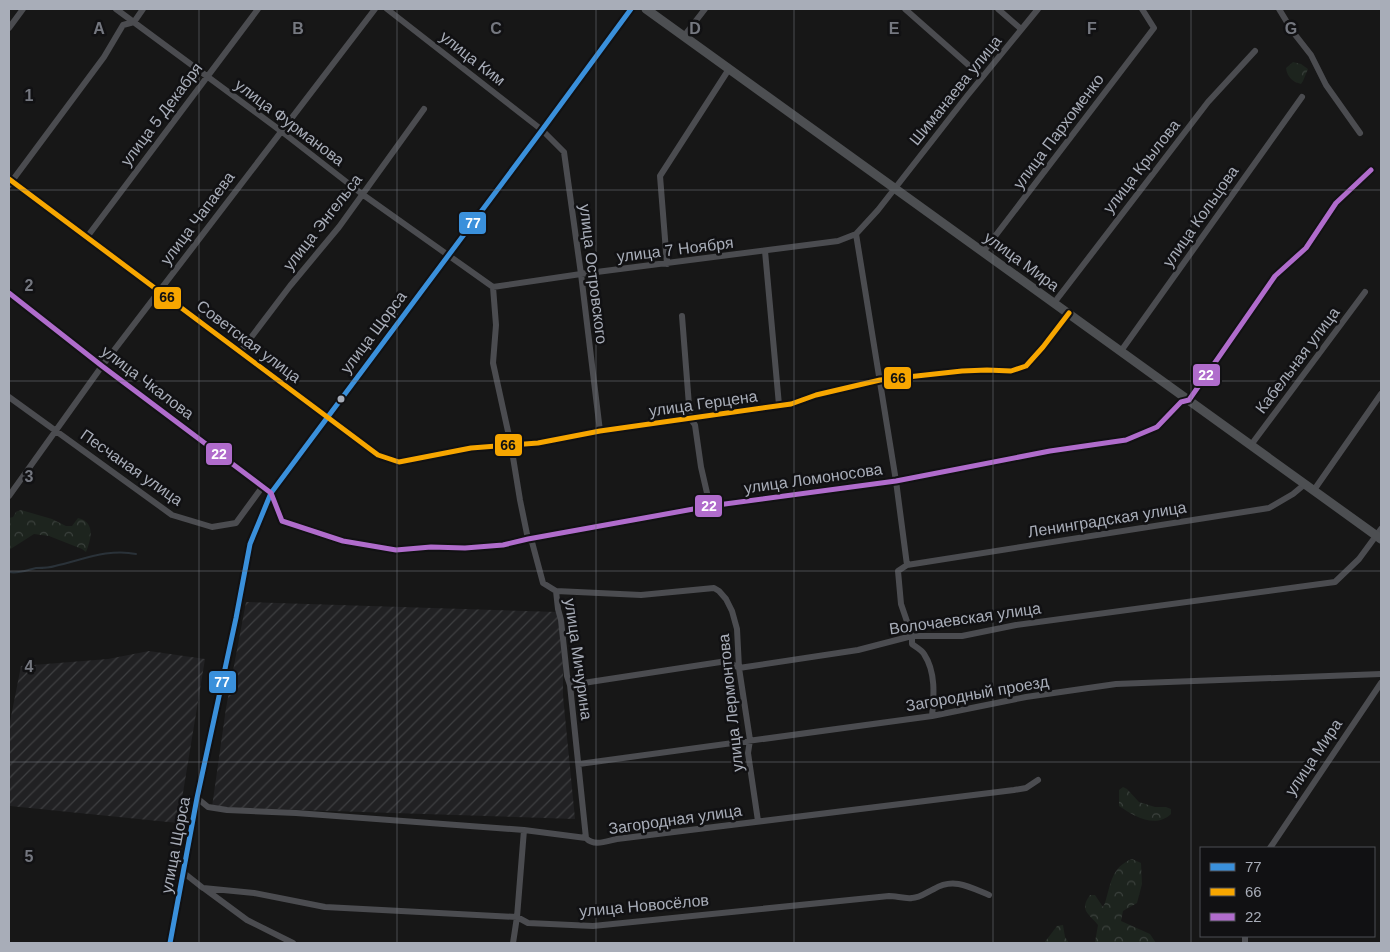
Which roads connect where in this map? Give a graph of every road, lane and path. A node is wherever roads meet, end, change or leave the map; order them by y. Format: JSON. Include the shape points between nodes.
{"nodes":[{"id":1,"x":24,"y":9,"type":"edge"},
{"id":2,"x":116,"y":9,"type":"edge"},
{"id":3,"x":143,"y":9,"type":"edge"},
{"id":4,"x":258,"y":9,"type":"edge"},
{"id":5,"x":375,"y":9,"type":"edge"},
{"id":6,"x":387,"y":9,"type":"edge"},
{"id":7,"x":631,"y":9,"type":"edge"},
{"id":8,"x":646,"y":9,"type":"edge"},
{"id":9,"x":705,"y":9,"type":"edge"},
{"id":10,"x":905,"y":9,"type":"edge"},
{"id":11,"x":998,"y":9,"type":"edge"},
{"id":12,"x":1038,"y":9,"type":"edge"},
{"id":13,"x":1142,"y":9,"type":"edge"},
{"id":14,"x":1280,"y":9,"type":"edge"},
{"id":15,"x":134,"y":22,"type":"junction"},
{"id":16,"x":9,"y":28,"type":"edge"},
{"id":17,"x":1021,"y":29,"type":"junction"},
{"id":18,"x":684,"y":36,"type":"junction"},
{"id":19,"x":1255,"y":51,"type":"dead end"},
{"id":20,"x":729,"y":69,"type":"junction"},
{"id":21,"x":207,"y":76,"type":"junction"},
{"id":22,"x":982,"y":77,"type":"junction"},
{"id":23,"x":1302,"y":97,"type":"dead end"},
{"id":24,"x":424,"y":109,"type":"dead end"},
{"id":25,"x":542,"y":130,"type":"junction"},
{"id":26,"x":280,"y":131,"type":"junction"},
{"id":27,"x":1360,"y":133,"type":"dead end"},
{"id":28,"x":1371,"y":170,"type":"dead end"},
{"id":29,"x":10,"y":182,"type":"edge"},
{"id":30,"x":895,"y":188,"type":"junction"},
{"id":31,"x":362,"y":194,"type":"junction"},
{"id":32,"x":856,"y":234,"type":"junction"},
{"id":33,"x":87,"y":237,"type":"junction"},
{"id":34,"x":765,"y":251,"type":"junction"},
{"id":35,"x":983,"y":252,"type":"junction"},
{"id":36,"x":448,"y":254,"type":"junction"},
{"id":37,"x":667,"y":264,"type":"junction"},
{"id":38,"x":581,"y":274,"type":"junction"},
{"id":39,"x":493,"y":287,"type":"junction"},
{"id":40,"x":159,"y":291,"type":"junction"},
{"id":41,"x":1365,"y":292,"type":"dead end"},
{"id":42,"x":9,"y":293,"type":"edge"},
{"id":43,"x":1054,"y":303,"type":"junction"},
{"id":44,"x":1069,"y":313,"type":"junction"},
{"id":45,"x":682,"y":316,"type":"dead end"},
{"id":46,"x":1121,"y":351,"type":"junction"},
{"id":47,"x":240,"y":352,"type":"junction"},
{"id":48,"x":102,"y":366,"type":"junction"},
{"id":49,"x":880,"y":380,"type":"junction"},
{"id":50,"x":1381,"y":394,"type":"edge"},
{"id":51,"x":9,"y":397,"type":"edge"},
{"id":52,"x":1189,"y":400,"type":"junction"},
{"id":53,"x":779,"y":406,"type":"junction"},
{"id":54,"x":327,"y":417,"type":"junction"},
{"id":55,"x":690,"y":418,"type":"junction"},
{"id":56,"x":56,"y":430,"type":"junction"},
{"id":57,"x":600,"y":431,"type":"junction"},
{"id":58,"x":511,"y":445,"type":"junction"},
{"id":59,"x":1251,"y":445,"type":"junction"},
{"id":60,"x":896,"y":481,"type":"junction"},
{"id":61,"x":1305,"y":484,"type":"junction"},
{"id":62,"x":263,"y":486,"type":"junction"},
{"id":63,"x":1314,"y":490,"type":"junction"},
{"id":64,"x":271,"y":493,"type":"junction"},
{"id":65,"x":9,"y":496,"type":"edge"},
{"id":66,"x":710,"y":506,"type":"junction"},
{"id":67,"x":1380,"y":534,"type":"edge"},
{"id":68,"x":528,"y":538,"type":"junction"},
{"id":69,"x":907,"y":565,"type":"junction"},
{"id":70,"x":556,"y":591,"type":"junction"},
{"id":71,"x":912,"y":636,"type":"junction"},
{"id":72,"x":739,"y":668,"type":"junction"},
{"id":73,"x":1381,"y":674,"type":"edge"},
{"id":74,"x":1381,"y":684,"type":"edge"},
{"id":75,"x":570,"y":685,"type":"junction"},
{"id":76,"x":932,"y":716,"type":"junction"},
{"id":77,"x":750,"y":740,"type":"junction"},
{"id":78,"x":579,"y":764,"type":"junction"},
{"id":79,"x":1038,"y":780,"type":"dead end"},
{"id":80,"x":197,"y":798,"type":"junction"},
{"id":81,"x":758,"y":821,"type":"junction"},
{"id":82,"x":524,"y":830,"type":"junction"},
{"id":83,"x":586,"y":838,"type":"junction"},
{"id":84,"x":1271,"y":847,"type":"edge"},
{"id":85,"x":184,"y":873,"type":"junction"},
{"id":86,"x":203,"y":888,"type":"junction"},
{"id":87,"x":989,"y":895,"type":"dead end"},
{"id":88,"x":517,"y":917,"type":"junction"},
{"id":89,"x":171,"y":943,"type":"edge"},
{"id":90,"x":293,"y":943,"type":"edge"},
{"id":91,"x":513,"y":943,"type":"edge"}],
"edges":[{"from":1,"to":16,"type":"street"},
{"from":2,"to":15,"type":"street","name":"улица Фурманова"},
{"from":3,"to":15,"type":"street"},
{"from":4,"to":21,"type":"street","name":"улица 5 Декабря"},
{"from":5,"to":26,"type":"street","name":"улица Чапаева"},
{"from":6,"to":25,"type":"street","name":"улица Ким"},
{"from":7,"to":25,"type":"street","name":"улица Щорса"},
{"from":8,"to":18,"type":"main road","name":"улица Мира"},
{"from":9,"to":18,"type":"street"},
{"from":10,"to":22,"type":"street"},
{"from":11,"to":17,"type":"street"},
{"from":12,"to":17,"type":"street","name":"Шиманаева улица"},
{"from":13,"to":35,"type":"street","name":"улица Пархоменко","via":[[1154,28]]},
{"from":14,"to":27,"type":"street","via":[[1311,55],[1326,85]]},
{"from":15,"to":21,"type":"street","name":"улица Фурманова"},
{"from":15,"to":29,"type":"street","via":[[123,25],[104,57]]},
{"from":17,"to":22,"type":"street","name":"Шиманаева улица"},
{"from":18,"to":20,"type":"main road","name":"улица Мира"},
{"from":19,"to":43,"type":"street","name":"улица Крылова","via":[[1208,102]]},
{"from":20,"to":30,"type":"main road","name":"улица Мира"},
{"from":20,"to":37,"type":"street","via":[[660,176]]},
{"from":21,"to":26,"type":"street","name":"улица Фурманова"},
{"from":21,"to":33,"type":"street","name":"улица 5 Декабря"},
{"from":22,"to":30,"type":"street","name":"Шиманаева улица"},
{"from":23,"to":46,"type":"street","name":"улица Кольцова"},
{"from":24,"to":31,"type":"street","name":"улица Энгельса"},
{"from":25,"to":36,"type":"street","name":"улица Щорса"},
{"from":25,"to":38,"type":"street","name":"улица Островского","via":[[564,152]]},
{"from":26,"to":31,"type":"street","name":"улица Фурманова"},
{"from":26,"to":40,"type":"street","name":"улица Чапаева"},
{"from":28,"to":52,"type":"street","name":"улица Ломоносова","via":[[1336,204],[1306,248],[1275,276]]},
{"from":29,"to":33,"type":"street","name":"Советская улица"},
{"from":30,"to":32,"type":"street","name":"улица 7 Ноября"},
{"from":30,"to":35,"type":"main road","name":"улица Мира"},
{"from":31,"to":36,"type":"street","name":"улица Фурманова"},
{"from":31,"to":47,"type":"street","name":"улица Энгельса"},
{"from":32,"to":34,"type":"street","name":"улица 7 Ноября","via":[[838,241]]},
{"from":32,"to":49,"type":"street"},
{"from":33,"to":40,"type":"street","name":"Советская улица"},
{"from":34,"to":37,"type":"street","name":"улица 7 Ноября"},
{"from":34,"to":53,"type":"street"},
{"from":35,"to":43,"type":"main road","name":"улица Мира"},
{"from":36,"to":39,"type":"street"},
{"from":36,"to":54,"type":"street","name":"улица Щорса"},
{"from":37,"to":38,"type":"street","name":"улица 7 Ноября"},
{"from":38,"to":39,"type":"street","name":"улица 7 Ноября"},
{"from":38,"to":57,"type":"street","name":"улица Островского"},
{"from":39,"to":58,"type":"street","name":"улица Мичурина","via":[[496,325],[493,363]]},
{"from":40,"to":47,"type":"street","name":"Советская улица"},
{"from":40,"to":48,"type":"street","name":"улица Чапаева"},
{"from":41,"to":59,"type":"street","name":"Кабельная улица"},
{"from":42,"to":48,"type":"street","name":"улица Чкалова"},
{"from":43,"to":44,"type":"main road","name":"улица Мира"},
{"from":44,"to":46,"type":"main road","name":"улица Мира"},
{"from":44,"to":49,"type":"street","name":"улица Герцена","via":[[1026,366],[1011,371],[962,371]]},
{"from":45,"to":55,"type":"street"},
{"from":46,"to":52,"type":"main road","name":"улица Мира"},
{"from":47,"to":54,"type":"street","name":"Советская улица"},
{"from":48,"to":56,"type":"street","name":"улица Чапаева"},
{"from":48,"to":62,"type":"street","name":"улица Чкалова"},
{"from":49,"to":53,"type":"street","name":"улица Герцена"},
{"from":49,"to":60,"type":"street"},
{"from":50,"to":63,"type":"street"},
{"from":51,"to":56,"type":"street","name":"Песчаная улица"},
{"from":52,"to":59,"type":"main road","name":"улица Мира"},
{"from":52,"to":60,"type":"street","name":"улица Ломоносова","via":[[1181,402],[1157,427],[1126,440],[1050,451]]},
{"from":53,"to":55,"type":"street","name":"улица Герцена"},
{"from":54,"to":58,"type":"street","name":"улица Герцена","via":[[378,455],[398,462],[471,448]]},
{"from":54,"to":64,"type":"street","name":"улица Щорса"},
{"from":55,"to":57,"type":"street","name":"улица Герцена"},
{"from":55,"to":66,"type":"street","via":[[695,425]]},
{"from":56,"to":62,"type":"street","name":"Песчаная улица","via":[[172,515],[212,527],[236,523]]},
{"from":56,"to":65,"type":"street","name":"улица Чапаева"},
{"from":57,"to":58,"type":"street","name":"улица Герцена"},
{"from":58,"to":68,"type":"street","name":"улица Мичурина"},
{"from":59,"to":61,"type":"main road","name":"улица Мира"},
{"from":60,"to":66,"type":"street","name":"улица Ломоносова"},
{"from":60,"to":69,"type":"street"},
{"from":61,"to":63,"type":"main road","name":"улица Мира"},
{"from":61,"to":69,"type":"street","name":"Ленинградская улица","via":[[1269,508]]},
{"from":62,"to":64,"type":"street","name":"улица Чкалова"},
{"from":63,"to":67,"type":"main road","name":"улица Мира"},
{"from":64,"to":68,"type":"street","name":"улица Ломоносова","via":[[282,521],[343,541],[396,550],[494,546]]},
{"from":64,"to":80,"type":"street","name":"улица Щорса","via":[[250,544]]},
{"from":66,"to":68,"type":"street","name":"улица Ломоносова"},
{"from":67,"to":71,"type":"street","name":"Волочаевская улица","via":[[1360,559],[1335,582],[1016,625],[962,636]]},
{"from":68,"to":70,"type":"street","name":"улица Мичурина","via":[[532,542],[543,583]]},
{"from":69,"to":71,"type":"street","via":[[898,571],[901,604]]},
{"from":70,"to":72,"type":"street","name":"улица Лермонтова","via":[[641,595],[714,588],[726,598],[732,612],[737,629]]},
{"from":70,"to":75,"type":"street","name":"улица Мичурина"},
{"from":71,"to":72,"type":"street","name":"Волочаевская улица","via":[[858,650]]},
{"from":71,"to":76,"type":"street","via":[[912,644],[924,653],[932,671]]},
{"from":72,"to":75,"type":"street","name":"Волочаевская улица","via":[[727,661]]},
{"from":72,"to":77,"type":"street","name":"улица Лермонтова"},
{"from":73,"to":76,"type":"street","name":"Загородный проезд","via":[[1116,684],[1026,697]]},
{"from":74,"to":84,"type":"street","name":"улица Мира"},
{"from":75,"to":78,"type":"street","name":"улица Мичурина"},
{"from":76,"to":77,"type":"street","name":"Загородный проезд"},
{"from":77,"to":78,"type":"street","name":"Загородный проезд"},
{"from":77,"to":81,"type":"street","name":"улица Лермонтова","via":[[748,753]]},
{"from":78,"to":83,"type":"street","name":"улица Мичурина"},
{"from":79,"to":81,"type":"street","name":"Загородная улица","via":[[1026,788],[1014,790]]},
{"from":80,"to":82,"type":"street","name":"Загородная улица","via":[[208,807],[227,810]]},
{"from":80,"to":85,"type":"street","name":"улица Щорса"},
{"from":81,"to":83,"type":"street","name":"Загородная улица","via":[[595,844]]},
{"from":82,"to":83,"type":"street","name":"Загородная улица"},
{"from":82,"to":88,"type":"street"},
{"from":85,"to":86,"type":"street"},
{"from":85,"to":89,"type":"street","name":"улица Щорса"},
{"from":86,"to":88,"type":"street","name":"улица Новосёлов","via":[[254,893],[325,907]]},
{"from":86,"to":90,"type":"street","via":[[247,920]]},
{"from":87,"to":88,"type":"street","name":"улица Новосёлов","via":[[965,885],[948,883],[912,899],[889,896],[593,926],[528,922]]},
{"from":88,"to":91,"type":"street"}]}
